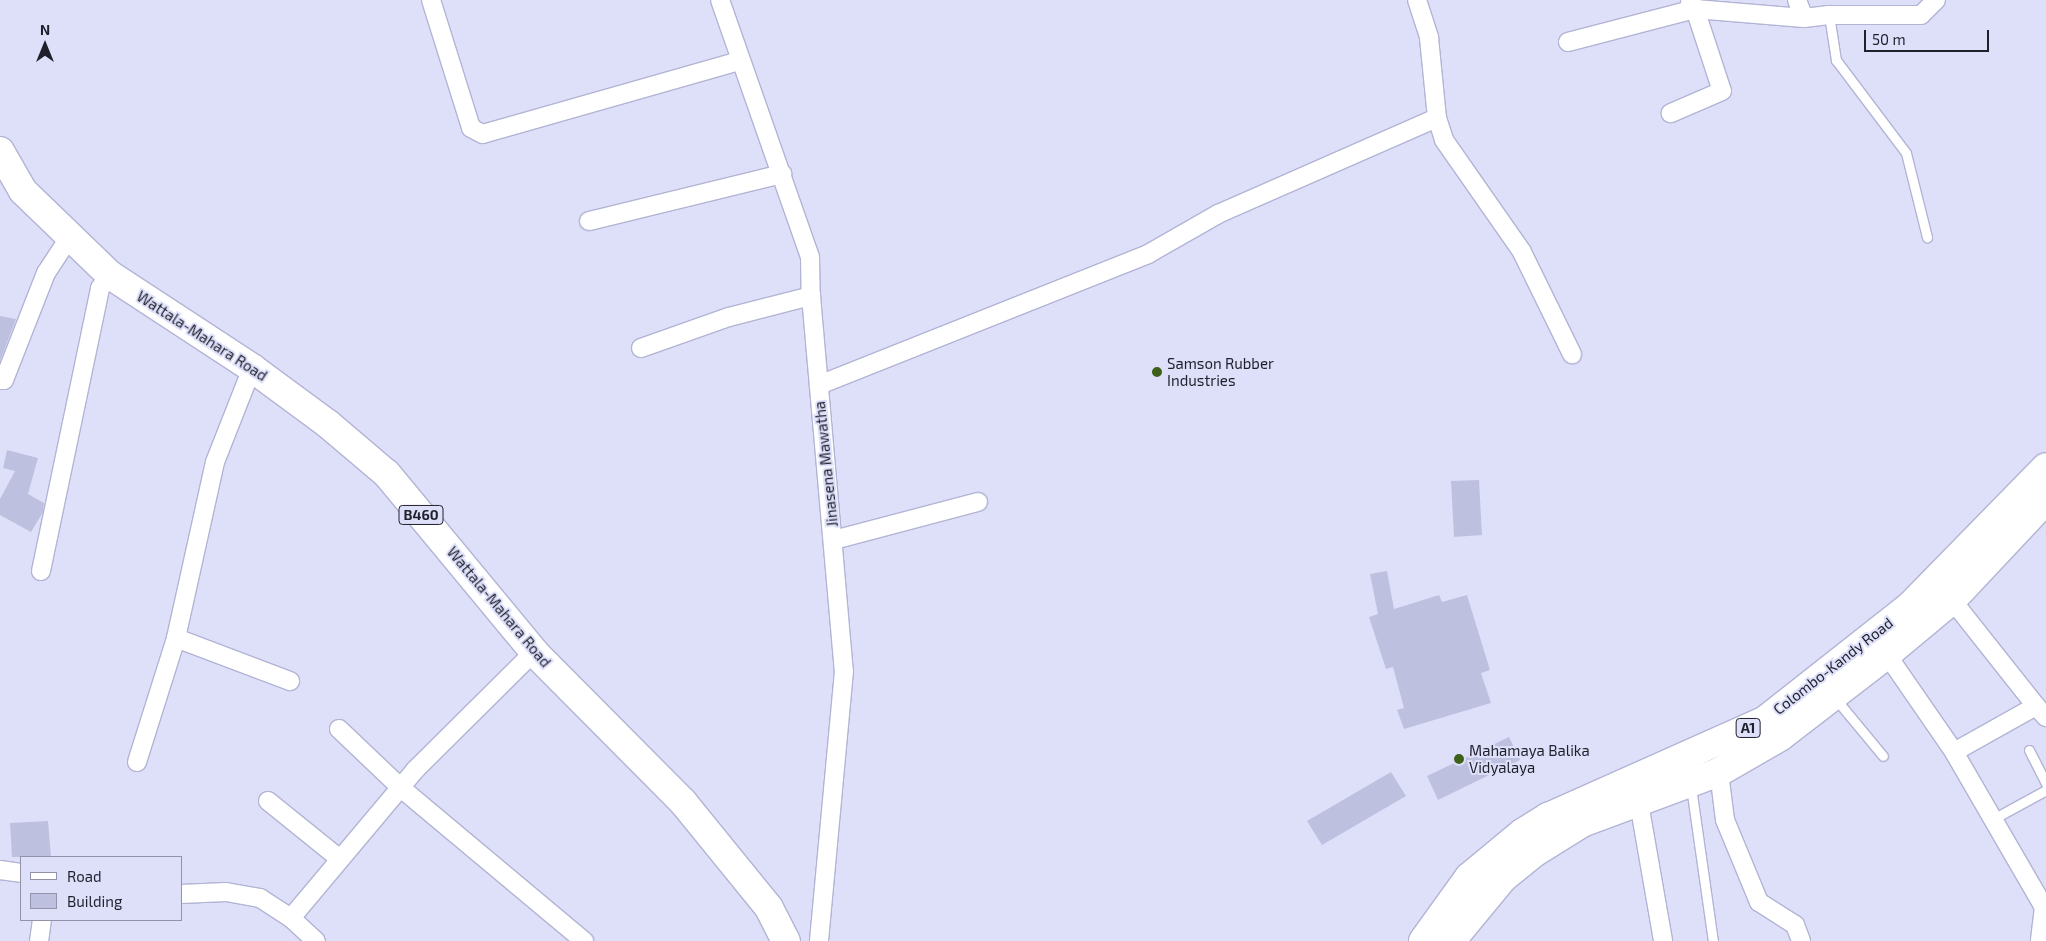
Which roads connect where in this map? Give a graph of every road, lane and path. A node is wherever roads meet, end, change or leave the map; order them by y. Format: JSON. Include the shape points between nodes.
{"nodes":[{"id":1,"x":431,"y":0,"type":"edge"},
{"id":2,"x":720,"y":0,"type":"edge"},
{"id":3,"x":1417,"y":0,"type":"edge"},
{"id":4,"x":1796,"y":0,"type":"edge"},
{"id":5,"x":1936,"y":0,"type":"edge"},
{"id":6,"x":1692,"y":5,"type":"edge"},
{"id":7,"x":1830,"y":15,"type":"junction"},
{"id":8,"x":1804,"y":18,"type":"junction"},
{"id":9,"x":1568,"y":42,"type":"dead end"},
{"id":10,"x":740,"y":61,"type":"junction"},
{"id":11,"x":1671,"y":112,"type":"dead end"},
{"id":12,"x":1437,"y":118,"type":"junction"},
{"id":13,"x":5,"y":168,"type":"edge"},
{"id":14,"x":782,"y":174,"type":"junction"},
{"id":15,"x":589,"y":221,"type":"dead end"},
{"id":16,"x":1926,"y":237,"type":"dead end"},
{"id":17,"x":69,"y":238,"type":"junction"},
{"id":18,"x":110,"y":275,"type":"junction"},
{"id":19,"x":811,"y":296,"type":"junction"},
{"id":20,"x":641,"y":348,"type":"dead end"},
{"id":21,"x":1572,"y":354,"type":"dead end"},
{"id":22,"x":252,"y":368,"type":"junction"},
{"id":23,"x":0,"y":380,"type":"edge"},
{"id":24,"x":818,"y":384,"type":"junction"},
{"id":25,"x":2046,"y":467,"type":"edge"},
{"id":26,"x":2046,"y":500,"type":"edge"},
{"id":27,"x":978,"y":502,"type":"dead end"},
{"id":28,"x":834,"y":540,"type":"junction"},
{"id":29,"x":41,"y":571,"type":"dead end"},
{"id":30,"x":1952,"y":600,"type":"junction"},
{"id":31,"x":176,"y":638,"type":"junction"},
{"id":32,"x":1880,"y":645,"type":"junction"},
{"id":33,"x":534,"y":652,"type":"junction"},
{"id":34,"x":290,"y":681,"type":"dead end"},
{"id":35,"x":1834,"y":696,"type":"junction"},
{"id":36,"x":2041,"y":712,"type":"edge"},
{"id":37,"x":339,"y":729,"type":"dead end"},
{"id":38,"x":2029,"y":750,"type":"dead end"},
{"id":39,"x":1954,"y":752,"type":"junction"},
{"id":40,"x":1883,"y":756,"type":"dead end"},
{"id":41,"x":137,"y":762,"type":"dead end"},
{"id":42,"x":1719,"y":772,"type":"junction"},
{"id":43,"x":1690,"y":784,"type":"junction"},
{"id":44,"x":2046,"y":784,"type":"edge"},
{"id":45,"x":400,"y":788,"type":"junction"},
{"id":46,"x":2046,"y":790,"type":"edge"},
{"id":47,"x":268,"y":801,"type":"dead end"},
{"id":48,"x":1638,"y":803,"type":"junction"},
{"id":49,"x":1993,"y":819,"type":"junction"},
{"id":50,"x":340,"y":860,"type":"junction"},
{"id":51,"x":0,"y":870,"type":"edge"},
{"id":52,"x":20,"y":873,"type":"edge"},
{"id":53,"x":182,"y":894,"type":"edge"},
{"id":54,"x":2045,"y":907,"type":"edge"},
{"id":55,"x":291,"y":918,"type":"junction"},
{"id":56,"x":42,"y":921,"type":"edge"},
{"id":57,"x":1461,"y":936,"type":"edge"},
{"id":58,"x":39,"y":941,"type":"edge"},
{"id":59,"x":316,"y":941,"type":"edge"},
{"id":60,"x":584,"y":941,"type":"edge"},
{"id":61,"x":786,"y":941,"type":"edge"},
{"id":62,"x":819,"y":941,"type":"edge"},
{"id":63,"x":1424,"y":941,"type":"edge"},
{"id":64,"x":1663,"y":941,"type":"edge"},
{"id":65,"x":1713,"y":941,"type":"edge"},
{"id":66,"x":1801,"y":941,"type":"edge"},
{"id":67,"x":2040,"y":941,"type":"edge"}],
"edges":[{"from":1,"to":10,"type":"street","via":[[471,128],[483,134]]},
{"from":2,"to":10,"type":"street","name":"Jinasena Mawatha"},
{"from":3,"to":12,"type":"street","via":[[1429,38]]},
{"from":4,"to":8,"type":"street"},
{"from":5,"to":7,"type":"street","via":[[1921,15]]},
{"from":6,"to":8,"type":"street"},
{"from":6,"to":9,"type":"street"},
{"from":6,"to":11,"type":"street","via":[[1722,91]]},
{"from":7,"to":8,"type":"street"},
{"from":7,"to":16,"type":"lane","via":[[1836,60],[1906,152]]},
{"from":10,"to":14,"type":"street","name":"Jinasena Mawatha"},
{"from":12,"to":21,"type":"street","via":[[1444,140],[1522,252]]},
{"from":12,"to":24,"type":"street","via":[[1218,214],[1148,254]]},
{"from":13,"to":17,"type":"main road","name":"Wattala-Mahara Road","number":"B460","via":[[22,191]]},
{"from":14,"to":15,"type":"street"},
{"from":14,"to":19,"type":"street","name":"Jinasena Mawatha","via":[[810,257]]},
{"from":17,"to":18,"type":"main road","name":"Wattala-Mahara Road","number":"B460"},
{"from":17,"to":23,"type":"street","via":[[46,273],[4,380]]},
{"from":18,"to":22,"type":"main road","name":"Wattala-Mahara Road","number":"B460"},
{"from":18,"to":29,"type":"street","via":[[100,288]]},
{"from":19,"to":20,"type":"street","via":[[729,317]]},
{"from":19,"to":24,"type":"street","name":"Jinasena Mawatha"},
{"from":22,"to":31,"type":"street","via":[[215,462]]},
{"from":22,"to":33,"type":"main road","name":"Wattala-Mahara Road","number":"B460","via":[[328,424],[387,474]]},
{"from":24,"to":28,"type":"street","name":"Jinasena Mawatha"},
{"from":25,"to":32,"type":"main road","name":"Colombo-Kandy Road","number":"A1","via":[[1910,606]]},
{"from":26,"to":30,"type":"main road","name":"Colombo-Kandy Road","number":"A1"},
{"from":27,"to":28,"type":"street"},
{"from":28,"to":62,"type":"street","name":"Jinasena Mawatha","via":[[844,671]]},
{"from":30,"to":32,"type":"main road","name":"Colombo-Kandy Road","number":"A1"},
{"from":30,"to":36,"type":"street"},
{"from":31,"to":34,"type":"street"},
{"from":31,"to":41,"type":"street"},
{"from":32,"to":35,"type":"main road","name":"Colombo-Kandy Road","number":"A1"},
{"from":32,"to":39,"type":"street"},
{"from":32,"to":63,"type":"main road","name":"Colombo-Kandy Road","number":"A1","via":[[1764,721],[1548,817],[1522,833],[1469,877]]},
{"from":33,"to":45,"type":"street"},
{"from":33,"to":61,"type":"main road","name":"Wattala-Mahara Road","number":"B460","via":[[683,802],[769,908]]},
{"from":35,"to":40,"type":"lane"},
{"from":35,"to":42,"type":"main road","name":"Colombo-Kandy Road","number":"A1","via":[[1780,737]]},
{"from":36,"to":39,"type":"street"},
{"from":37,"to":45,"type":"street"},
{"from":38,"to":44,"type":"lane"},
{"from":39,"to":49,"type":"street"},
{"from":42,"to":43,"type":"main road","name":"Colombo-Kandy Road","number":"A1"},
{"from":42,"to":66,"type":"street","via":[[1725,820],[1759,902],[1795,925]]},
{"from":43,"to":48,"type":"main road","name":"Colombo-Kandy Road","number":"A1"},
{"from":43,"to":65,"type":"lane"},
{"from":45,"to":50,"type":"street"},
{"from":45,"to":60,"type":"street"},
{"from":46,"to":49,"type":"lane"},
{"from":47,"to":50,"type":"street"},
{"from":48,"to":57,"type":"main road","name":"Colombo-Kandy Road","number":"A1","via":[[1582,823],[1534,852],[1503,878]]},
{"from":48,"to":64,"type":"street"},
{"from":49,"to":54,"type":"street"},
{"from":50,"to":55,"type":"street"},
{"from":51,"to":52,"type":"street"},
{"from":53,"to":55,"type":"street","via":[[226,892],[260,898]]},
{"from":54,"to":67,"type":"street"},
{"from":55,"to":59,"type":"street"},
{"from":56,"to":58,"type":"street"}]}
